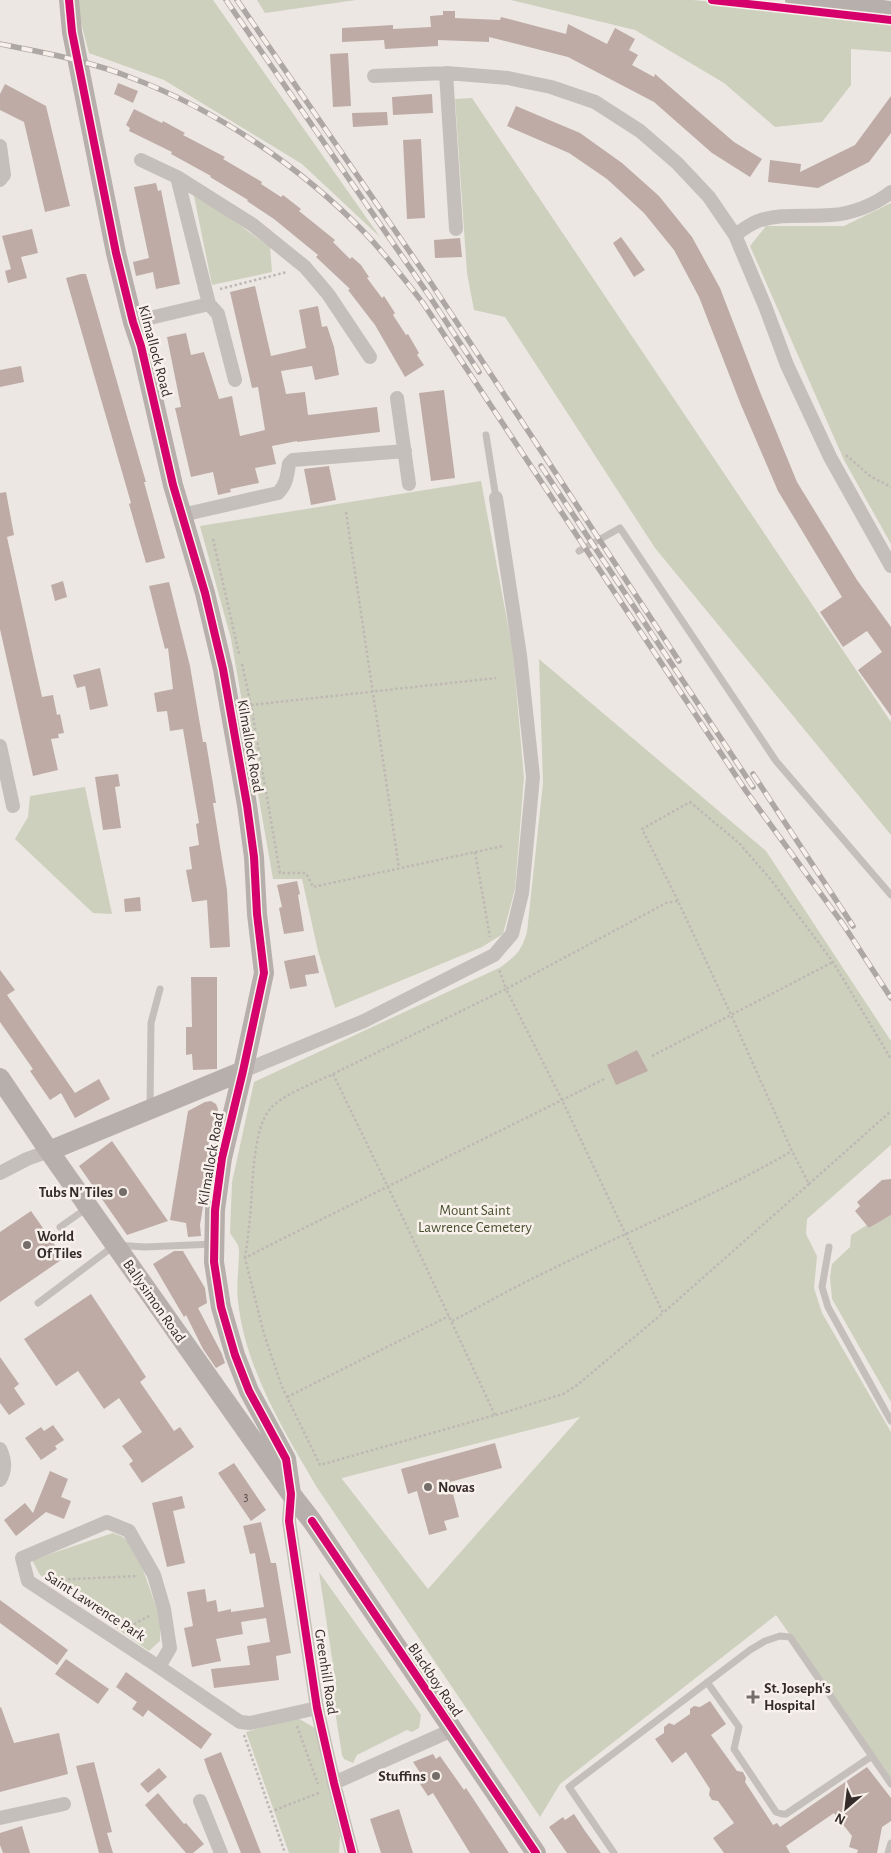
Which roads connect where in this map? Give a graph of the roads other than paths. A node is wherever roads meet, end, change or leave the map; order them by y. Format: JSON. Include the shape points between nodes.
{"nodes":[{"id":1,"x":69,"y":0,"type":"edge"},
{"id":2,"x":795,"y":0,"type":"edge"},
{"id":3,"x":891,"y":11,"type":"edge"},
{"id":4,"x":446,"y":73,"type":"junction"},
{"id":5,"x":374,"y":76,"type":"dead end"},
{"id":6,"x":0,"y":146,"type":"edge"},
{"id":7,"x":141,"y":160,"type":"dead end"},
{"id":8,"x":177,"y":178,"type":"junction"},
{"id":9,"x":0,"y":180,"type":"edge"},
{"id":10,"x":891,"y":192,"type":"edge"},
{"id":11,"x":456,"y":229,"type":"dead end"},
{"id":12,"x":734,"y":235,"type":"junction"},
{"id":13,"x":208,"y":298,"type":"junction"},
{"id":14,"x":133,"y":322,"type":"junction"},
{"id":15,"x":370,"y":357,"type":"dead end"},
{"id":16,"x":235,"y":380,"type":"dead end"},
{"id":17,"x":397,"y":398,"type":"dead end"},
{"id":18,"x":486,"y":435,"type":"dead end"},
{"id":19,"x":406,"y":451,"type":"junction"},
{"id":20,"x":409,"y":484,"type":"dead end"},
{"id":21,"x":496,"y":498,"type":"joint"},
{"id":22,"x":182,"y":515,"type":"junction"},
{"id":23,"x":579,"y":551,"type":"dead end"},
{"id":24,"x":891,"y":566,"type":"edge"},
{"id":25,"x":0,"y":746,"type":"edge"},
{"id":26,"x":13,"y":806,"type":"dead end"},
{"id":27,"x":891,"y":895,"type":"edge"},
{"id":28,"x":160,"y":989,"type":"dead end"},
{"id":29,"x":243,"y":1071,"type":"junction"},
{"id":30,"x":0,"y":1078,"type":"edge"},
{"id":31,"x":150,"y":1110,"type":"junction"},
{"id":32,"x":49,"y":1151,"type":"junction"},
{"id":33,"x":0,"y":1173,"type":"edge"},
{"id":34,"x":88,"y":1207,"type":"junction"},
{"id":35,"x":60,"y":1227,"type":"dead end"},
{"id":36,"x":214,"y":1244,"type":"junction"},
{"id":37,"x":115,"y":1245,"type":"junction"},
{"id":38,"x":829,"y":1247,"type":"dead end"},
{"id":39,"x":38,"y":1303,"type":"dead end"},
{"id":40,"x":891,"y":1420,"type":"edge"},
{"id":41,"x":0,"y":1449,"type":"edge"},
{"id":42,"x":0,"y":1480,"type":"edge"},
{"id":43,"x":291,"y":1494,"type":"junction"},
{"id":44,"x":312,"y":1521,"type":"joint"},
{"id":45,"x":160,"y":1667,"type":"junction"},
{"id":46,"x":707,"y":1682,"type":"junction"},
{"id":47,"x":316,"y":1708,"type":"junction"},
{"id":48,"x":452,"y":1730,"type":"junction"},
{"id":49,"x":872,"y":1756,"type":"junction"},
{"id":50,"x":334,"y":1783,"type":"junction"},
{"id":51,"x":891,"y":1784,"type":"edge"},
{"id":52,"x":200,"y":1801,"type":"dead end"},
{"id":53,"x":64,"y":1804,"type":"dead end"},
{"id":54,"x":0,"y":1818,"type":"edge"},
{"id":55,"x":891,"y":1843,"type":"edge"},
{"id":56,"x":221,"y":1853,"type":"edge"},
{"id":57,"x":352,"y":1853,"type":"edge"},
{"id":58,"x":536,"y":1853,"type":"edge"},
{"id":59,"x":614,"y":1853,"type":"edge"},
{"id":60,"x":888,"y":1853,"type":"edge"}],
"edges":[{"from":1,"to":14,"type":"street","name":"Kilmallock Road","via":[[72,32]]},
{"from":2,"to":3,"type":"street"},
{"from":4,"to":5,"type":"street"},
{"from":4,"to":11,"type":"street"},
{"from":4,"to":12,"type":"street","via":[[508,78],[551,87],[595,102],[640,131],[677,163],[709,198]]},
{"from":6,"to":9,"type":"street","via":[[4,175]]},
{"from":7,"to":8,"type":"street"},
{"from":8,"to":13,"type":"street"},
{"from":8,"to":15,"type":"street","via":[[253,225],[305,267],[328,294]]},
{"from":10,"to":12,"type":"street","via":[[861,208],[832,215],[774,217],[756,221]]},
{"from":12,"to":24,"type":"street","via":[[830,457]]},
{"from":13,"to":14,"type":"street"},
{"from":13,"to":16,"type":"street","via":[[218,314]]},
{"from":14,"to":22,"type":"street","name":"Kilmallock Road"},
{"from":17,"to":19,"type":"street"},
{"from":18,"to":21,"type":"lane"},
{"from":19,"to":20,"type":"street"},
{"from":19,"to":22,"type":"street","via":[[293,460],[278,493]]},
{"from":21,"to":29,"type":"street","via":[[520,655],[532,777],[522,893],[512,934],[494,954],[364,1021]]},
{"from":22,"to":29,"type":"street","name":"Kilmallock Road","via":[[223,669],[254,857],[264,973]]},
{"from":23,"to":27,"type":"lane","via":[[620,528],[776,761]]},
{"from":25,"to":26,"type":"street"},
{"from":28,"to":31,"type":"lane","via":[[151,1023]]},
{"from":29,"to":31,"type":"street"},
{"from":29,"to":36,"type":"street","name":"Kilmallock Road","via":[[222,1158]]},
{"from":30,"to":32,"type":"street","name":"Ballysimon Road"},
{"from":31,"to":32,"type":"street"},
{"from":32,"to":33,"type":"street","via":[[27,1158]]},
{"from":32,"to":34,"type":"street","name":"Ballysimon Road"},
{"from":34,"to":35,"type":"lane"},
{"from":34,"to":37,"type":"street","name":"Ballysimon Road"},
{"from":36,"to":37,"type":"lane"},
{"from":36,"to":43,"type":"street","name":"Kilmallock Road","via":[[221,1307],[235,1355],[249,1391],[286,1459]]},
{"from":37,"to":39,"type":"lane"},
{"from":37,"to":43,"type":"street","name":"Ballysimon Road"},
{"from":38,"to":40,"type":"lane","via":[[822,1287],[828,1307]]},
{"from":41,"to":42,"type":"street","via":[[5,1460]]},
{"from":43,"to":44,"type":"street","name":"Ballysimon Road"},
{"from":43,"to":47,"type":"street","name":"Greenhill Road","via":[[288,1521]]},
{"from":44,"to":48,"type":"street","name":"Blackboy Road"},
{"from":45,"to":45,"type":"street","name":"Saint Lawrence Park","via":[[170,1648],[164,1608],[154,1575],[129,1531],[107,1522],[22,1558],[28,1582]]},
{"from":45,"to":47,"type":"street","name":"Saint Lawrence Park","via":[[240,1722],[278,1718]]},
{"from":46,"to":49,"type":"lane","via":[[765,1641],[780,1636],[790,1637]]},
{"from":46,"to":49,"type":"lane","via":[[739,1727],[734,1749],[776,1812],[786,1814]]},
{"from":46,"to":59,"type":"lane","via":[[569,1787]]},
{"from":47,"to":50,"type":"street","name":"Greenhill Road"},
{"from":48,"to":50,"type":"street"},
{"from":48,"to":58,"type":"street","name":"Blackboy Road"},
{"from":49,"to":51,"type":"lane"},
{"from":50,"to":57,"type":"street","name":"Greenhill Road"},
{"from":52,"to":56,"type":"street"},
{"from":53,"to":54,"type":"street"},
{"from":55,"to":60,"type":"lane"}]}
